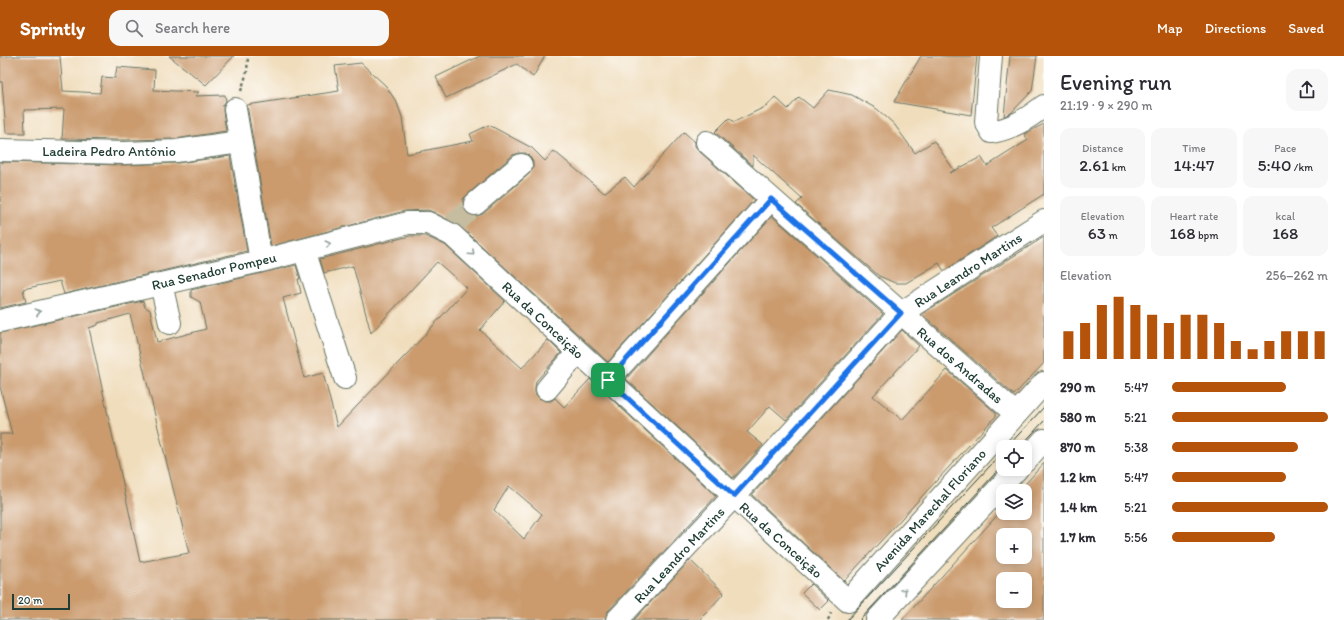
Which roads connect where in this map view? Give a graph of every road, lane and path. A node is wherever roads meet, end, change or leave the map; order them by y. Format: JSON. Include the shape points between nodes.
{"nodes":[{"id":1,"x":248,"y":56,"type":"edge"},
{"id":2,"x":991,"y":56,"type":"edge"},
{"id":3,"x":1044,"y":106,"type":"edge"},
{"id":4,"x":236,"y":109,"type":"joint"},
{"id":5,"x":240,"y":142,"type":"junction"},
{"id":6,"x":707,"y":142,"type":"dead end"},
{"id":7,"x":0,"y":150,"type":"edge"},
{"id":8,"x":521,"y":165,"type":"dead end"},
{"id":9,"x":771,"y":199,"type":"junction"},
{"id":10,"x":475,"y":204,"type":"tunnel mouth"},
{"id":11,"x":1044,"y":221,"type":"edge"},
{"id":12,"x":442,"y":227,"type":"joint"},
{"id":13,"x":304,"y":250,"type":"junction"},
{"id":14,"x":261,"y":261,"type":"junction"},
{"id":15,"x":161,"y":284,"type":"junction"},
{"id":16,"x":901,"y":313,"type":"junction"},
{"id":17,"x":0,"y":321,"type":"edge"},
{"id":18,"x":170,"y":323,"type":"dead end"},
{"id":19,"x":578,"y":352,"type":"junction"},
{"id":20,"x":345,"y":378,"type":"dead end"},
{"id":21,"x":608,"y":380,"type":"junction"},
{"id":22,"x":1044,"y":383,"type":"edge"},
{"id":23,"x":547,"y":389,"type":"dead end"},
{"id":24,"x":1016,"y":414,"type":"junction"},
{"id":25,"x":1044,"y":440,"type":"edge"},
{"id":26,"x":1032,"y":453,"type":"edge"},
{"id":27,"x":1011,"y":476,"type":"edge"},
{"id":28,"x":734,"y":496,"type":"junction"},
{"id":29,"x":848,"y":601,"type":"joint"},
{"id":30,"x":616,"y":620,"type":"edge"},
{"id":31,"x":877,"y":620,"type":"edge"}],
"edges":[{"from":1,"to":4,"type":"path","via":[[247,72]]},
{"from":2,"to":3,"type":"street","via":[[986,122],[992,132],[1006,129]]},
{"from":4,"to":5,"type":"street"},
{"from":5,"to":7,"type":"street","name":"Ladeira Pedro Antônio","via":[[176,151],[124,153]]},
{"from":5,"to":14,"type":"street"},
{"from":6,"to":9,"type":"street","name":"Rua dos Andradas"},
{"from":8,"to":10,"type":"street"},
{"from":9,"to":16,"type":"street","name":"Rua dos Andradas"},
{"from":9,"to":21,"type":"street"},
{"from":11,"to":16,"type":"street","name":"Rua Leandro Martins"},
{"from":13,"to":12,"type":"street","name":"Rua Senador Pompeu","one_way":true,"via":[[408,223]]},
{"from":12,"to":19,"type":"street","name":"Rua da Conceição","one_way":true},
{"from":13,"to":14,"type":"street","name":"Rua Senador Pompeu"},
{"from":13,"to":20,"type":"street"},
{"from":14,"to":15,"type":"street","name":"Rua Senador Pompeu"},
{"from":17,"to":15,"type":"street","name":"Rua Senador Pompeu","one_way":true},
{"from":15,"to":18,"type":"street"},
{"from":16,"to":24,"type":"street","name":"Rua dos Andradas"},
{"from":16,"to":28,"type":"street","name":"Rua Leandro Martins"},
{"from":19,"to":21,"type":"street","name":"Rua da Conceição"},
{"from":19,"to":23,"type":"street"},
{"from":21,"to":28,"type":"street","name":"Rua da Conceição"},
{"from":22,"to":24,"type":"street","name":"Avenida Marechal Floriano"},
{"from":24,"to":29,"type":"street","name":"Avenida Marechal Floriano"},
{"from":25,"to":26,"type":"street"},
{"from":31,"to":27,"type":"street","one_way":true},
{"from":28,"to":29,"type":"street","name":"Rua da Conceição"},
{"from":28,"to":30,"type":"street","name":"Rua Leandro Martins"}]}
